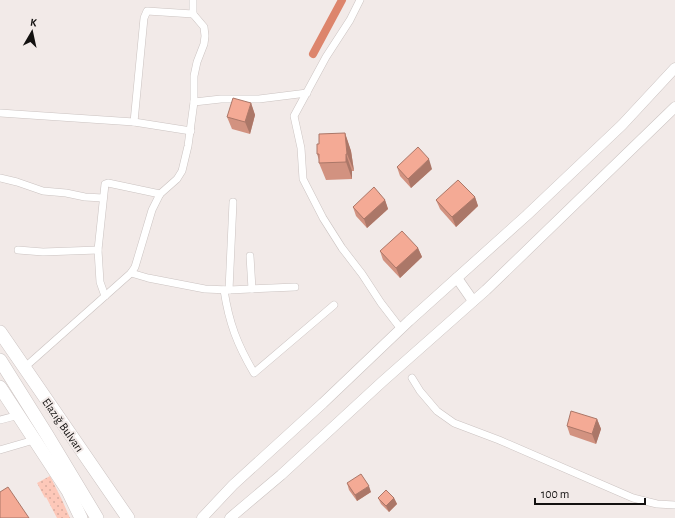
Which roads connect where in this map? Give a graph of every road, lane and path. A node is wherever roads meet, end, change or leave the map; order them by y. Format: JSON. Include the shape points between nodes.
{"nodes":[{"id":1,"x":193,"y":0,"type":"edge"},
{"id":2,"x":360,"y":0,"type":"edge"},
{"id":3,"x":193,"y":14,"type":"junction"},
{"id":4,"x":675,"y":68,"type":"edge"},
{"id":5,"x":307,"y":93,"type":"junction"},
{"id":6,"x":194,"y":102,"type":"junction"},
{"id":7,"x":675,"y":107,"type":"edge"},
{"id":8,"x":0,"y":113,"type":"edge"},
{"id":9,"x":134,"y":122,"type":"junction"},
{"id":10,"x":191,"y":131,"type":"junction"},
{"id":11,"x":0,"y":178,"type":"edge"},
{"id":12,"x":160,"y":194,"type":"junction"},
{"id":13,"x":103,"y":198,"type":"junction"},
{"id":14,"x":233,"y":202,"type":"dead end"},
{"id":15,"x":18,"y":250,"type":"dead end"},
{"id":16,"x":98,"y":250,"type":"junction"},
{"id":17,"x":250,"y":256,"type":"dead end"},
{"id":18,"x":131,"y":273,"type":"junction"},
{"id":19,"x":457,"y":278,"type":"junction"},
{"id":20,"x":295,"y":287,"type":"dead end"},
{"id":21,"x":252,"y":289,"type":"junction"},
{"id":22,"x":227,"y":290,"type":"junction"},
{"id":23,"x":105,"y":296,"type":"junction"},
{"id":24,"x":473,"y":301,"type":"junction"},
{"id":25,"x":334,"y":305,"type":"dead end"},
{"id":26,"x":401,"y":329,"type":"junction"},
{"id":27,"x":0,"y":332,"type":"edge"},
{"id":28,"x":0,"y":360,"type":"edge"},
{"id":29,"x":24,"y":368,"type":"junction"},
{"id":30,"x":412,"y":378,"type":"dead end"},
{"id":31,"x":0,"y":387,"type":"edge"},
{"id":32,"x":19,"y":415,"type":"junction"},
{"id":33,"x":0,"y":420,"type":"edge"},
{"id":34,"x":34,"y":440,"type":"junction"},
{"id":35,"x":0,"y":450,"type":"edge"},
{"id":36,"x":82,"y":494,"type":"junction"},
{"id":37,"x":675,"y":505,"type":"edge"},
{"id":38,"x":81,"y":518,"type":"edge"},
{"id":39,"x":91,"y":518,"type":"edge"},
{"id":40,"x":97,"y":518,"type":"edge"},
{"id":41,"x":128,"y":518,"type":"edge"},
{"id":42,"x":202,"y":518,"type":"edge"},
{"id":43,"x":230,"y":518,"type":"edge"}],
"edges":[{"from":1,"to":3,"type":"street"},
{"from":2,"to":5,"type":"street"},
{"from":3,"to":6,"type":"street","via":[[204,28],[205,36],[194,76]]},
{"from":3,"to":9,"type":"street","via":[[147,11],[144,18]]},
{"from":4,"to":19,"type":"main road","via":[[622,126]]},
{"from":5,"to":6,"type":"street","via":[[259,100],[221,99]]},
{"from":5,"to":26,"type":"street","via":[[294,116],[301,148],[303,179],[342,248]]},
{"from":6,"to":10,"type":"street"},
{"from":7,"to":24,"type":"main road"},
{"from":8,"to":9,"type":"street"},
{"from":9,"to":10,"type":"street"},
{"from":10,"to":12,"type":"street","via":[[182,171]]},
{"from":11,"to":13,"type":"street","via":[[43,191]]},
{"from":12,"to":13,"type":"street","via":[[108,183],[105,184]]},
{"from":12,"to":18,"type":"street"},
{"from":13,"to":16,"type":"street"},
{"from":14,"to":22,"type":"street"},
{"from":15,"to":16,"type":"street"},
{"from":16,"to":23,"type":"street","via":[[100,282]]},
{"from":17,"to":21,"type":"street"},
{"from":18,"to":22,"type":"street","via":[[205,289]]},
{"from":18,"to":23,"type":"street"},
{"from":19,"to":24,"type":"main road"},
{"from":19,"to":26,"type":"main road"},
{"from":20,"to":21,"type":"street"},
{"from":21,"to":22,"type":"street"},
{"from":22,"to":25,"type":"street","via":[[227,310],[233,332],[254,373]]},
{"from":23,"to":29,"type":"street"},
{"from":24,"to":43,"type":"main road"},
{"from":26,"to":42,"type":"main road","via":[[233,485]]},
{"from":27,"to":29,"type":"highway","name":"Elazığ Bulvarı"},
{"from":28,"to":36,"type":"highway","name":"Elazığ Bulvarı"},
{"from":29,"to":41,"type":"highway","name":"Elazığ Bulvarı"},
{"from":30,"to":37,"type":"street","via":[[437,411],[454,423],[633,498]]},
{"from":31,"to":32,"type":"highway"},
{"from":32,"to":33,"type":"street"},
{"from":32,"to":34,"type":"highway"},
{"from":34,"to":35,"type":"street"},
{"from":34,"to":38,"type":"highway","via":[[68,491]]},
{"from":36,"to":39,"type":"highway"},
{"from":36,"to":40,"type":"highway","name":"Elazığ Bulvarı"}]}
